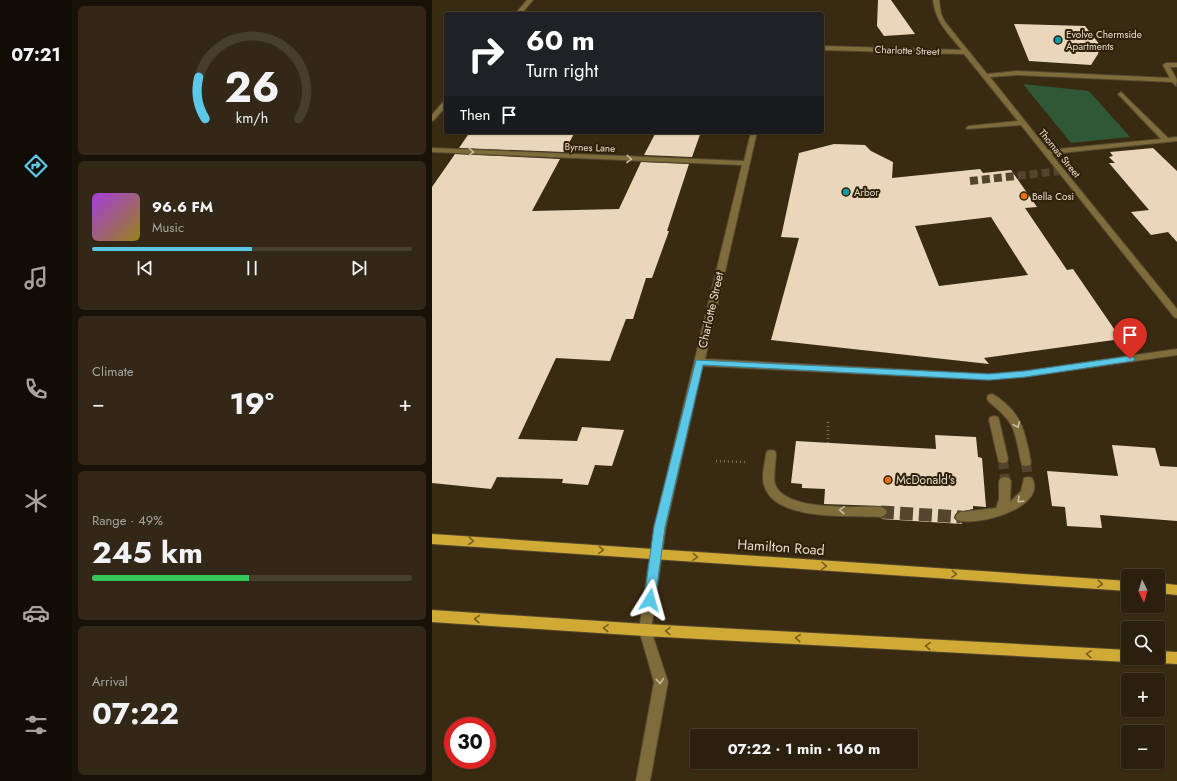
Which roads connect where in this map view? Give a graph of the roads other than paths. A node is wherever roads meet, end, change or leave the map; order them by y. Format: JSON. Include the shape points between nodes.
{"nodes":[{"id":1,"x":530,"y":0,"type":"edge"},
{"id":2,"x":936,"y":0,"type":"edge"},
{"id":3,"x":520,"y":12,"type":"edge"},
{"id":4,"x":824,"y":48,"type":"edge"},
{"id":5,"x":967,"y":52,"type":"junction"},
{"id":6,"x":1177,"y":65,"type":"edge"},
{"id":7,"x":986,"y":76,"type":"junction"},
{"id":8,"x":1176,"y":83,"type":"edge"},
{"id":9,"x":1121,"y":94,"type":"dead end"},
{"id":10,"x":444,"y":104,"type":"edge"},
{"id":11,"x":432,"y":108,"type":"edge"},
{"id":12,"x":441,"y":108,"type":"junction"},
{"id":13,"x":432,"y":119,"type":"edge"},
{"id":14,"x":1023,"y":123,"type":"junction"},
{"id":15,"x":969,"y":128,"type":"dead end"},
{"id":16,"x":754,"y":134,"type":"edge"},
{"id":17,"x":1177,"y":139,"type":"edge"},
{"id":18,"x":1166,"y":140,"type":"junction"},
{"id":19,"x":432,"y":150,"type":"edge"},
{"id":20,"x":1046,"y":152,"type":"junction"},
{"id":21,"x":747,"y":164,"type":"junction"},
{"id":22,"x":1177,"y":315,"type":"edge"},
{"id":23,"x":1177,"y":352,"type":"edge"},
{"id":24,"x":699,"y":362,"type":"junction"},
{"id":25,"x":992,"y":398,"type":"dead end"},
{"id":26,"x":994,"y":420,"type":"dead end"},
{"id":27,"x":770,"y":458,"type":"road end"},
{"id":28,"x":1002,"y":459,"type":"tunnel mouth"},
{"id":29,"x":1026,"y":462,"type":"tunnel mouth"},
{"id":30,"x":1005,"y":481,"type":"tunnel mouth"},
{"id":31,"x":1028,"y":481,"type":"tunnel mouth"},
{"id":32,"x":1001,"y":510,"type":"junction"},
{"id":33,"x":881,"y":512,"type":"tunnel mouth"},
{"id":34,"x":961,"y":517,"type":"tunnel mouth"},
{"id":35,"x":432,"y":539,"type":"edge"},
{"id":36,"x":656,"y":554,"type":"junction"},
{"id":37,"x":1121,"y":586,"type":"edge"},
{"id":38,"x":1165,"y":589,"type":"edge"},
{"id":39,"x":1177,"y":590,"type":"edge"},
{"id":40,"x":432,"y":616,"type":"edge"},
{"id":41,"x":645,"y":630,"type":"junction"},
{"id":42,"x":1121,"y":656,"type":"edge"},
{"id":43,"x":1165,"y":657,"type":"edge"},
{"id":44,"x":1177,"y":658,"type":"edge"},
{"id":45,"x":643,"y":781,"type":"edge"}],
"edges":[{"from":1,"to":3,"type":"street"},
{"from":2,"to":5,"type":"street","name":"Thomas Street","via":[[943,24]]},
{"from":4,"to":5,"type":"street","name":"Charlotte Street"},
{"from":5,"to":7,"type":"street","name":"Thomas Street"},
{"from":6,"to":8,"type":"street","via":[[1166,65]]},
{"from":7,"to":8,"type":"street","via":[[1017,73]]},
{"from":7,"to":14,"type":"street","name":"Thomas Street"},
{"from":9,"to":18,"type":"street"},
{"from":10,"to":12,"type":"street"},
{"from":11,"to":12,"type":"street"},
{"from":12,"to":13,"type":"street"},
{"from":14,"to":15,"type":"street"},
{"from":14,"to":20,"type":"street","name":"Thomas Street"},
{"from":16,"to":21,"type":"street","name":"Charlotte Street"},
{"from":17,"to":18,"type":"street"},
{"from":18,"to":20,"type":"street"},
{"from":19,"to":21,"type":"street","name":"Byrnes Lane","one_way":true},
{"from":20,"to":22,"type":"street","name":"Thomas Street"},
{"from":21,"to":24,"type":"street","name":"Charlotte Street"},
{"from":23,"to":24,"type":"street","via":[[989,377]]},
{"from":24,"to":36,"type":"street","name":"Charlotte Street"},
{"from":25,"to":29,"type":"street","one_way":true,"via":[[1016,422]]},
{"from":26,"to":28,"type":"street"},
{"from":33,"to":27,"type":"street","one_way":true,"via":[[806,509],[784,502],[777,497],[769,484]]},
{"from":30,"to":32,"type":"street","via":[[1005,499]]},
{"from":31,"to":32,"type":"street","one_way":true,"via":[[1027,492],[1022,499]]},
{"from":32,"to":34,"type":"street","via":[[982,516]]},
{"from":35,"to":36,"type":"main road","name":"Hamilton Road","one_way":true},
{"from":36,"to":37,"type":"main road","name":"Hamilton Road","one_way":true},
{"from":36,"to":41,"type":"street","name":"Charlotte Street"},
{"from":38,"to":39,"type":"main road"},
{"from":41,"to":40,"type":"main road","one_way":true},
{"from":42,"to":41,"type":"main road","one_way":true},
{"from":41,"to":45,"type":"street","one_way":true,"via":[[661,682]]},
{"from":43,"to":44,"type":"main road"}]}
